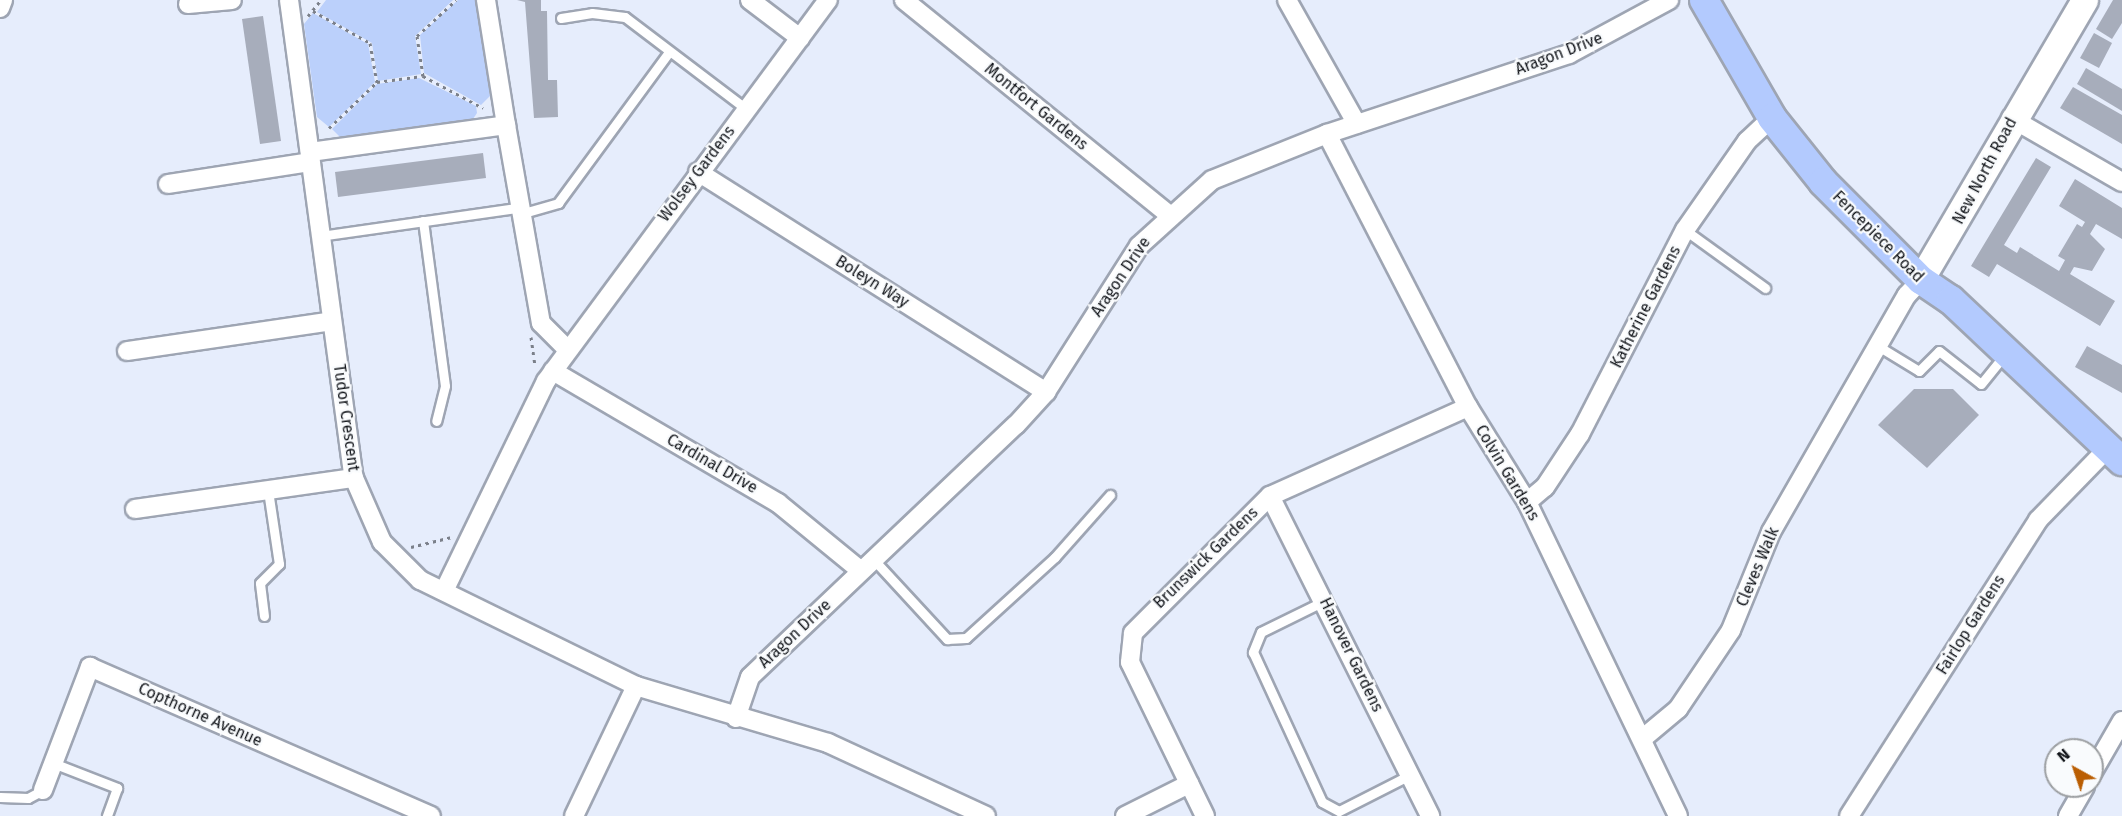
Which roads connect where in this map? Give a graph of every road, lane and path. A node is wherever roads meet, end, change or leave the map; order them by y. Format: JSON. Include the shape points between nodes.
{"nodes":[{"id":1,"x":3,"y":0,"type":"edge"},
{"id":2,"x":232,"y":0,"type":"edge"},
{"id":3,"x":289,"y":0,"type":"edge"},
{"id":4,"x":321,"y":0,"type":"edge"},
{"id":5,"x":456,"y":0,"type":"edge"},
{"id":6,"x":486,"y":0,"type":"edge"},
{"id":7,"x":750,"y":0,"type":"edge"},
{"id":8,"x":828,"y":0,"type":"edge"},
{"id":9,"x":904,"y":0,"type":"edge"},
{"id":10,"x":1287,"y":0,"type":"edge"},
{"id":11,"x":1669,"y":0,"type":"edge"},
{"id":12,"x":2085,"y":0,"type":"edge"},
{"id":13,"x":1709,"y":2,"type":"edge"},
{"id":14,"x":188,"y":4,"type":"dead end"},
{"id":15,"x":0,"y":8,"type":"edge"},
{"id":16,"x":312,"y":11,"type":"junction"},
{"id":17,"x":561,"y":18,"type":"dead end"},
{"id":18,"x":302,"y":25,"type":"dead end"},
{"id":19,"x":800,"y":38,"type":"junction"},
{"id":20,"x":669,"y":52,"type":"junction"},
{"id":21,"x":423,"y":76,"type":"junction"},
{"id":22,"x":377,"y":82,"type":"junction"},
{"id":23,"x":488,"y":102,"type":"dead end"},
{"id":24,"x":483,"y":108,"type":"junction"},
{"id":25,"x":746,"y":109,"type":"junction"},
{"id":26,"x":478,"y":115,"type":"dead end"},
{"id":27,"x":1772,"y":117,"type":"junction"},
{"id":28,"x":2011,"y":118,"type":"junction"},
{"id":29,"x":322,"y":123,"type":"dead end"},
{"id":30,"x":1357,"y":124,"type":"junction"},
{"id":31,"x":506,"y":125,"type":"junction"},
{"id":32,"x":329,"y":128,"type":"junction"},
{"id":33,"x":335,"y":134,"type":"dead end"},
{"id":34,"x":1327,"y":134,"type":"junction"},
{"id":35,"x":310,"y":157,"type":"junction"},
{"id":36,"x":698,"y":172,"type":"junction"},
{"id":37,"x":2122,"y":182,"type":"edge"},
{"id":38,"x":168,"y":184,"type":"dead end"},
{"id":39,"x":517,"y":211,"type":"junction"},
{"id":40,"x":1168,"y":214,"type":"junction"},
{"id":41,"x":423,"y":221,"type":"junction"},
{"id":42,"x":1685,"y":230,"type":"junction"},
{"id":43,"x":320,"y":236,"type":"junction"},
{"id":44,"x":1921,"y":280,"type":"junction"},
{"id":45,"x":1766,"y":288,"type":"dead end"},
{"id":46,"x":332,"y":321,"type":"junction"},
{"id":47,"x":542,"y":323,"type":"junction"},
{"id":48,"x":1878,"y":346,"type":"junction"},
{"id":49,"x":568,"y":350,"type":"junction"},
{"id":50,"x":127,"y":351,"type":"dead end"},
{"id":51,"x":2005,"y":353,"type":"junction"},
{"id":52,"x":550,"y":376,"type":"junction"},
{"id":53,"x":1046,"y":392,"type":"junction"},
{"id":54,"x":1468,"y":407,"type":"junction"},
{"id":55,"x":436,"y":421,"type":"dead end"},
{"id":56,"x":2115,"y":454,"type":"edge"},
{"id":57,"x":354,"y":478,"type":"junction"},
{"id":58,"x":268,"y":490,"type":"junction"},
{"id":59,"x":1110,"y":495,"type":"dead end"},
{"id":60,"x":1269,"y":496,"type":"junction"},
{"id":61,"x":1527,"y":502,"type":"junction"},
{"id":62,"x":135,"y":509,"type":"dead end"},
{"id":63,"x":468,"y":543,"type":"junction"},
{"id":64,"x":393,"y":554,"type":"junction"},
{"id":65,"x":867,"y":566,"type":"junction"},
{"id":66,"x":444,"y":591,"type":"junction"},
{"id":67,"x":1324,"y":601,"type":"junction"},
{"id":68,"x":264,"y":616,"type":"dead end"},
{"id":69,"x":636,"y":686,"type":"junction"},
{"id":70,"x":736,"y":718,"type":"junction"},
{"id":71,"x":2122,"y":721,"type":"edge"},
{"id":72,"x":1642,"y":739,"type":"junction"},
{"id":73,"x":2104,"y":752,"type":"edge"},
{"id":74,"x":53,"y":763,"type":"junction"},
{"id":75,"x":1410,"y":775,"type":"junction"},
{"id":76,"x":1190,"y":784,"type":"junction"},
{"id":77,"x":43,"y":790,"type":"joint"},
{"id":78,"x":0,"y":797,"type":"edge"},
{"id":79,"x":2078,"y":798,"type":"edge"},
{"id":80,"x":107,"y":816,"type":"edge"},
{"id":81,"x":430,"y":816,"type":"edge"},
{"id":82,"x":574,"y":816,"type":"edge"},
{"id":83,"x":986,"y":816,"type":"edge"},
{"id":84,"x":1125,"y":816,"type":"edge"},
{"id":85,"x":1205,"y":816,"type":"edge"},
{"id":86,"x":1430,"y":816,"type":"edge"},
{"id":87,"x":1678,"y":816,"type":"edge"},
{"id":88,"x":1849,"y":816,"type":"edge"},
{"id":89,"x":2068,"y":816,"type":"edge"}],
"edges":[{"from":1,"to":15,"type":"street"},
{"from":2,"to":14,"type":"street"},
{"from":3,"to":35,"type":"street","name":"Tudor Crescent"},
{"from":4,"to":16,"type":"path"},
{"from":5,"to":21,"type":"path","via":[[417,36]]},
{"from":6,"to":31,"type":"street"},
{"from":7,"to":19,"type":"street"},
{"from":8,"to":19,"type":"street","name":"Wolsey Gardens"},
{"from":9,"to":40,"type":"street","name":"Montfort Gardens"},
{"from":10,"to":30,"type":"street"},
{"from":11,"to":30,"type":"street","name":"Aragon Drive","via":[[1569,54]]},
{"from":12,"to":28,"type":"street","name":"New North Road","via":[[2039,83]]},
{"from":13,"to":27,"type":"main road","name":"Fencepiece Road"},
{"from":16,"to":18,"type":"path"},
{"from":16,"to":22,"type":"path","via":[[370,43]]},
{"from":17,"to":20,"type":"lane","via":[[602,13],[625,17]]},
{"from":19,"to":25,"type":"street","name":"Wolsey Gardens"},
{"from":20,"to":25,"type":"lane"},
{"from":20,"to":39,"type":"lane","via":[[558,204]]},
{"from":21,"to":22,"type":"path"},
{"from":21,"to":24,"type":"path"},
{"from":22,"to":32,"type":"path"},
{"from":23,"to":24,"type":"path"},
{"from":24,"to":26,"type":"path"},
{"from":25,"to":36,"type":"street","name":"Wolsey Gardens"},
{"from":27,"to":42,"type":"street","name":"Katherine Gardens","via":[[1747,141]]},
{"from":27,"to":44,"type":"main road","name":"Fencepiece Road","via":[[1823,182]]},
{"from":28,"to":37,"type":"street"},
{"from":28,"to":44,"type":"street","name":"New North Road"},
{"from":29,"to":32,"type":"path"},
{"from":30,"to":34,"type":"street","name":"Aragon Drive"},
{"from":31,"to":35,"type":"street"},
{"from":31,"to":39,"type":"street"},
{"from":32,"to":33,"type":"path"},
{"from":34,"to":40,"type":"street","name":"Aragon Drive","via":[[1212,180]]},
{"from":34,"to":54,"type":"street","name":"Colvin Gardens"},
{"from":35,"to":38,"type":"street"},
{"from":35,"to":43,"type":"street","name":"Tudor Crescent"},
{"from":36,"to":49,"type":"street","name":"Wolsey Gardens"},
{"from":36,"to":53,"type":"street","name":"Boleyn Way"},
{"from":39,"to":41,"type":"lane"},
{"from":39,"to":47,"type":"street"},
{"from":40,"to":53,"type":"street","name":"Aragon Drive","via":[[1139,246]]},
{"from":41,"to":43,"type":"lane"},
{"from":41,"to":55,"type":"lane","via":[[446,386]]},
{"from":42,"to":45,"type":"lane"},
{"from":42,"to":61,"type":"street","name":"Katherine Gardens","via":[[1580,434],[1545,487]]},
{"from":43,"to":46,"type":"street","name":"Tudor Crescent"},
{"from":44,"to":48,"type":"street","name":"Cleves Walk"},
{"from":44,"to":51,"type":"main road","name":"Fencepiece Road","via":[[1951,300]]},
{"from":46,"to":50,"type":"street"},
{"from":46,"to":57,"type":"street","name":"Tudor Crescent"},
{"from":47,"to":49,"type":"street"},
{"from":47,"to":52,"type":"path","via":[[530,329],[536,371]]},
{"from":48,"to":51,"type":"lane","via":[[1919,371],[1939,351],[1981,384]]},
{"from":48,"to":72,"type":"street","name":"Cleves Walk","via":[[1771,532],[1731,630],[1678,709]]},
{"from":49,"to":52,"type":"street","name":"Wolsey Gardens"},
{"from":51,"to":56,"type":"main road","name":"Fencepiece Road"},
{"from":52,"to":63,"type":"street","name":"Wolsey Gardens"},
{"from":52,"to":65,"type":"street","name":"Cardinal Drive","via":[[778,503]]},
{"from":53,"to":65,"type":"street","name":"Aragon Drive"},
{"from":54,"to":60,"type":"street","name":"Brunswick Gardens"},
{"from":54,"to":61,"type":"street","name":"Colvin Gardens"},
{"from":56,"to":88,"type":"street","name":"Fairlop Gardens","via":[[2038,520]]},
{"from":57,"to":58,"type":"street"},
{"from":57,"to":64,"type":"street","name":"Tudor Crescent","via":[[374,528]]},
{"from":58,"to":62,"type":"street"},
{"from":58,"to":68,"type":"lane","via":[[279,564],[260,583]]},
{"from":59,"to":65,"type":"lane","via":[[1054,557],[966,638],[947,639]]},
{"from":60,"to":67,"type":"street","name":"Hanover Gardens"},
{"from":60,"to":76,"type":"street","name":"Brunswick Gardens","via":[[1133,633],[1130,662]]},
{"from":61,"to":72,"type":"street","name":"Colvin Gardens"},
{"from":63,"to":64,"type":"path","via":[[455,537]]},
{"from":63,"to":66,"type":"street","name":"Wolsey Gardens"},
{"from":64,"to":66,"type":"street","name":"Tudor Crescent","via":[[420,580]]},
{"from":65,"to":70,"type":"street","name":"Aragon Drive","via":[[750,677]]},
{"from":66,"to":69,"type":"street","name":"Tudor Crescent"},
{"from":67,"to":75,"type":"street","name":"Hanover Gardens"},
{"from":67,"to":75,"type":"lane","via":[[1261,632],[1253,652],[1322,802],[1339,811]]},
{"from":69,"to":70,"type":"street","name":"Tudor Crescent"},
{"from":69,"to":82,"type":"street"},
{"from":70,"to":83,"type":"street","name":"Tudor Crescent","via":[[828,743]]},
{"from":71,"to":73,"type":"street"},
{"from":72,"to":87,"type":"street","name":"Colvin Gardens"},
{"from":74,"to":77,"type":"street","name":"Copthorne Avenue"},
{"from":74,"to":80,"type":"lane","via":[[117,788]]},
{"from":74,"to":81,"type":"street","name":"Copthorne Avenue","via":[[90,667]]},
{"from":75,"to":86,"type":"street","name":"Hanover Gardens"},
{"from":76,"to":84,"type":"street"},
{"from":76,"to":85,"type":"street","name":"Brunswick Gardens"},
{"from":77,"to":78,"type":"lane","via":[[28,798]]},
{"from":79,"to":89,"type":"street"}]}
